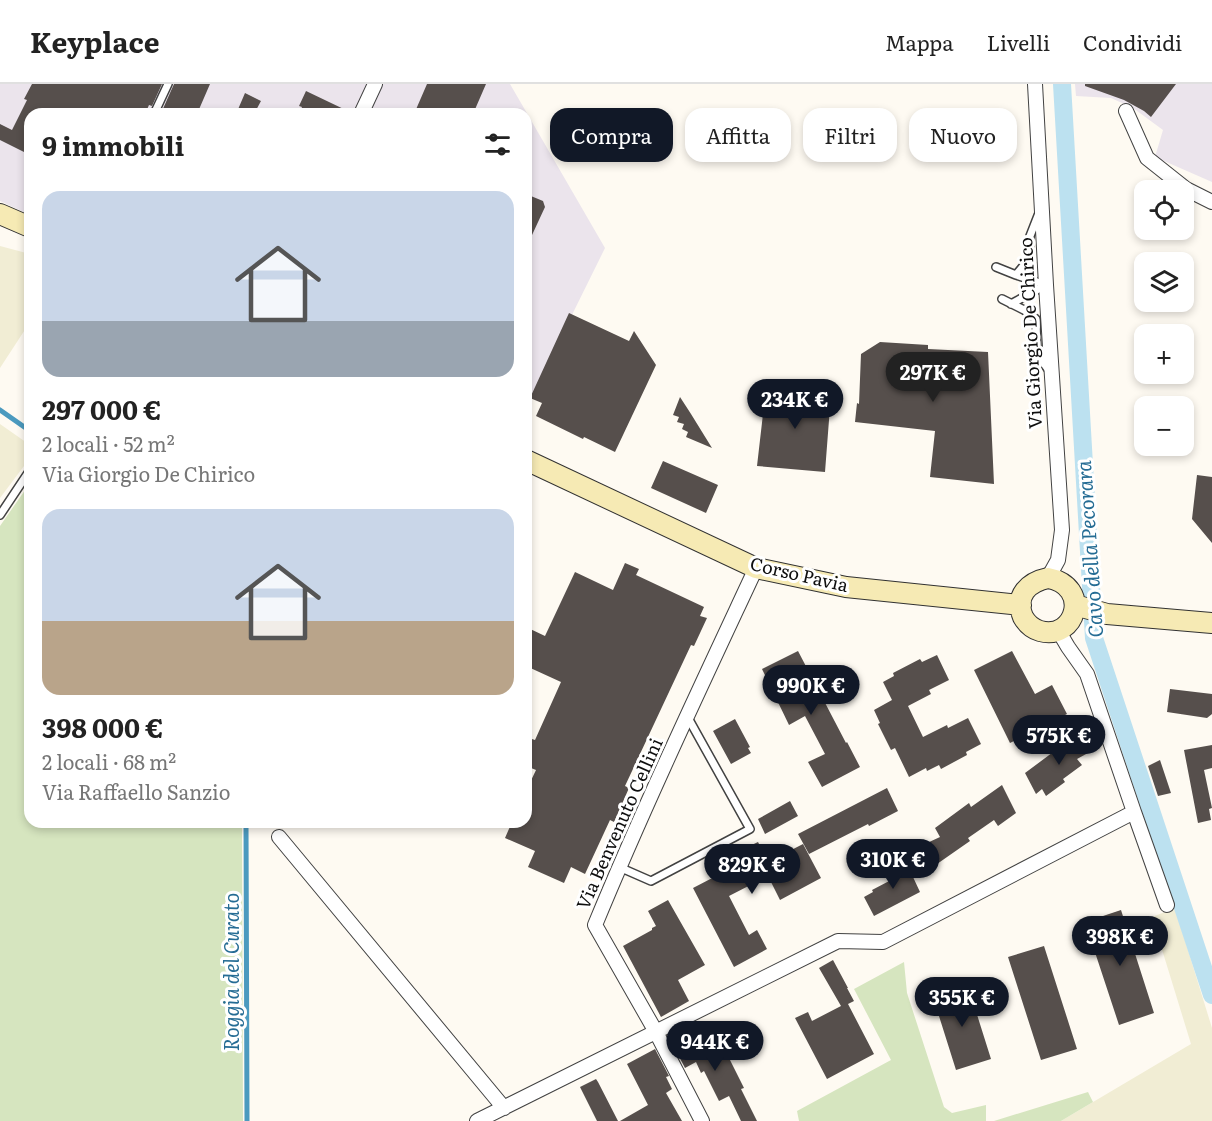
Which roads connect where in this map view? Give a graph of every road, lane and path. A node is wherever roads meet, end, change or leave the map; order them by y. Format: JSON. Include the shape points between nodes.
{"nodes":[{"id":1,"x":168,"y":84,"type":"edge"},
{"id":2,"x":375,"y":84,"type":"edge"},
{"id":3,"x":1035,"y":84,"type":"edge"},
{"id":4,"x":157,"y":108,"type":"edge"},
{"id":5,"x":364,"y":108,"type":"edge"},
{"id":6,"x":1126,"y":111,"type":"dead end"},
{"id":7,"x":1212,"y":202,"type":"edge"},
{"id":8,"x":1042,"y":205,"type":"junction"},
{"id":9,"x":0,"y":214,"type":"edge"},
{"id":10,"x":24,"y":224,"type":"edge"},
{"id":11,"x":996,"y":267,"type":"dead end"},
{"id":12,"x":1016,"y":275,"type":"junction"},
{"id":13,"x":1046,"y":285,"type":"junction"},
{"id":14,"x":1002,"y":299,"type":"dead end"},
{"id":15,"x":1011,"y":304,"type":"junction"},
{"id":16,"x":1052,"y":375,"type":"junction"},
{"id":17,"x":532,"y":463,"type":"edge"},
{"id":18,"x":24,"y":479,"type":"edge"},
{"id":19,"x":0,"y":515,"type":"edge"},
{"id":20,"x":756,"y":568,"type":"junction"},
{"id":21,"x":1048,"y":578,"type":"junction"},
{"id":22,"x":1021,"y":605,"type":"junction"},
{"id":23,"x":1076,"y":606,"type":"junction"},
{"id":24,"x":1212,"y":623,"type":"edge"},
{"id":25,"x":1058,"y":630,"type":"junction"},
{"id":26,"x":687,"y":716,"type":"junction"},
{"id":27,"x":1134,"y":812,"type":"junction"},
{"id":28,"x":279,"y":837,"type":"dead end"},
{"id":29,"x":619,"y":867,"type":"junction"},
{"id":30,"x":1167,"y":905,"type":"dead end"},
{"id":31,"x":656,"y":1032,"type":"junction"},
{"id":32,"x":504,"y":1108,"type":"junction"},
{"id":33,"x":477,"y":1121,"type":"edge"},
{"id":34,"x":702,"y":1121,"type":"edge"}],
"edges":[{"from":1,"to":4,"type":"lane"},
{"from":2,"to":5,"type":"street"},
{"from":3,"to":8,"type":"street","name":"Via Giorgio De Chirico"},
{"from":6,"to":7,"type":"street","via":[[1147,158],[1186,189]]},
{"from":8,"to":12,"type":"lane","via":[[1030,236],[1029,259]]},
{"from":8,"to":13,"type":"street","name":"Via Giorgio De Chirico"},
{"from":9,"to":10,"type":"street"},
{"from":11,"to":12,"type":"lane"},
{"from":12,"to":13,"type":"lane"},
{"from":13,"to":15,"type":"lane"},
{"from":13,"to":16,"type":"street","name":"Via Giorgio De Chirico"},
{"from":14,"to":15,"type":"lane"},
{"from":15,"to":16,"type":"lane","via":[[1036,319],[1037,354]]},
{"from":16,"to":21,"type":"street","name":"Via Giorgio De Chirico","via":[[1062,530],[1058,560]]},
{"from":17,"to":20,"type":"street","name":"Corso Pavia"},
{"from":18,"to":19,"type":"lane"},
{"from":20,"to":22,"type":"street","name":"Corso Pavia","via":[[846,587]]},
{"from":20,"to":26,"type":"street","name":"Via Benvenuto Cellini"},
{"from":21,"to":22,"type":"street","via":[[1029,586],[1021,595]]},
{"from":21,"to":23,"type":"street","via":[[1068,586]]},
{"from":22,"to":25,"type":"street","via":[[1028,624],[1048,633]]},
{"from":23,"to":24,"type":"street","via":[[1107,614]]},
{"from":23,"to":25,"type":"street","via":[[1067,625]]},
{"from":25,"to":27,"type":"street","via":[[1087,674]]},
{"from":26,"to":29,"type":"street","name":"Via Benvenuto Cellini"},
{"from":26,"to":29,"type":"lane","via":[[750,828],[651,881]]},
{"from":27,"to":30,"type":"street"},
{"from":27,"to":31,"type":"street","via":[[883,942],[838,941]]},
{"from":28,"to":32,"type":"street"},
{"from":29,"to":31,"type":"street","name":"Via Benvenuto Cellini","via":[[595,925]]},
{"from":31,"to":32,"type":"street"},
{"from":31,"to":34,"type":"street","name":"Via Benvenuto Cellini"},
{"from":32,"to":33,"type":"street"}]}
